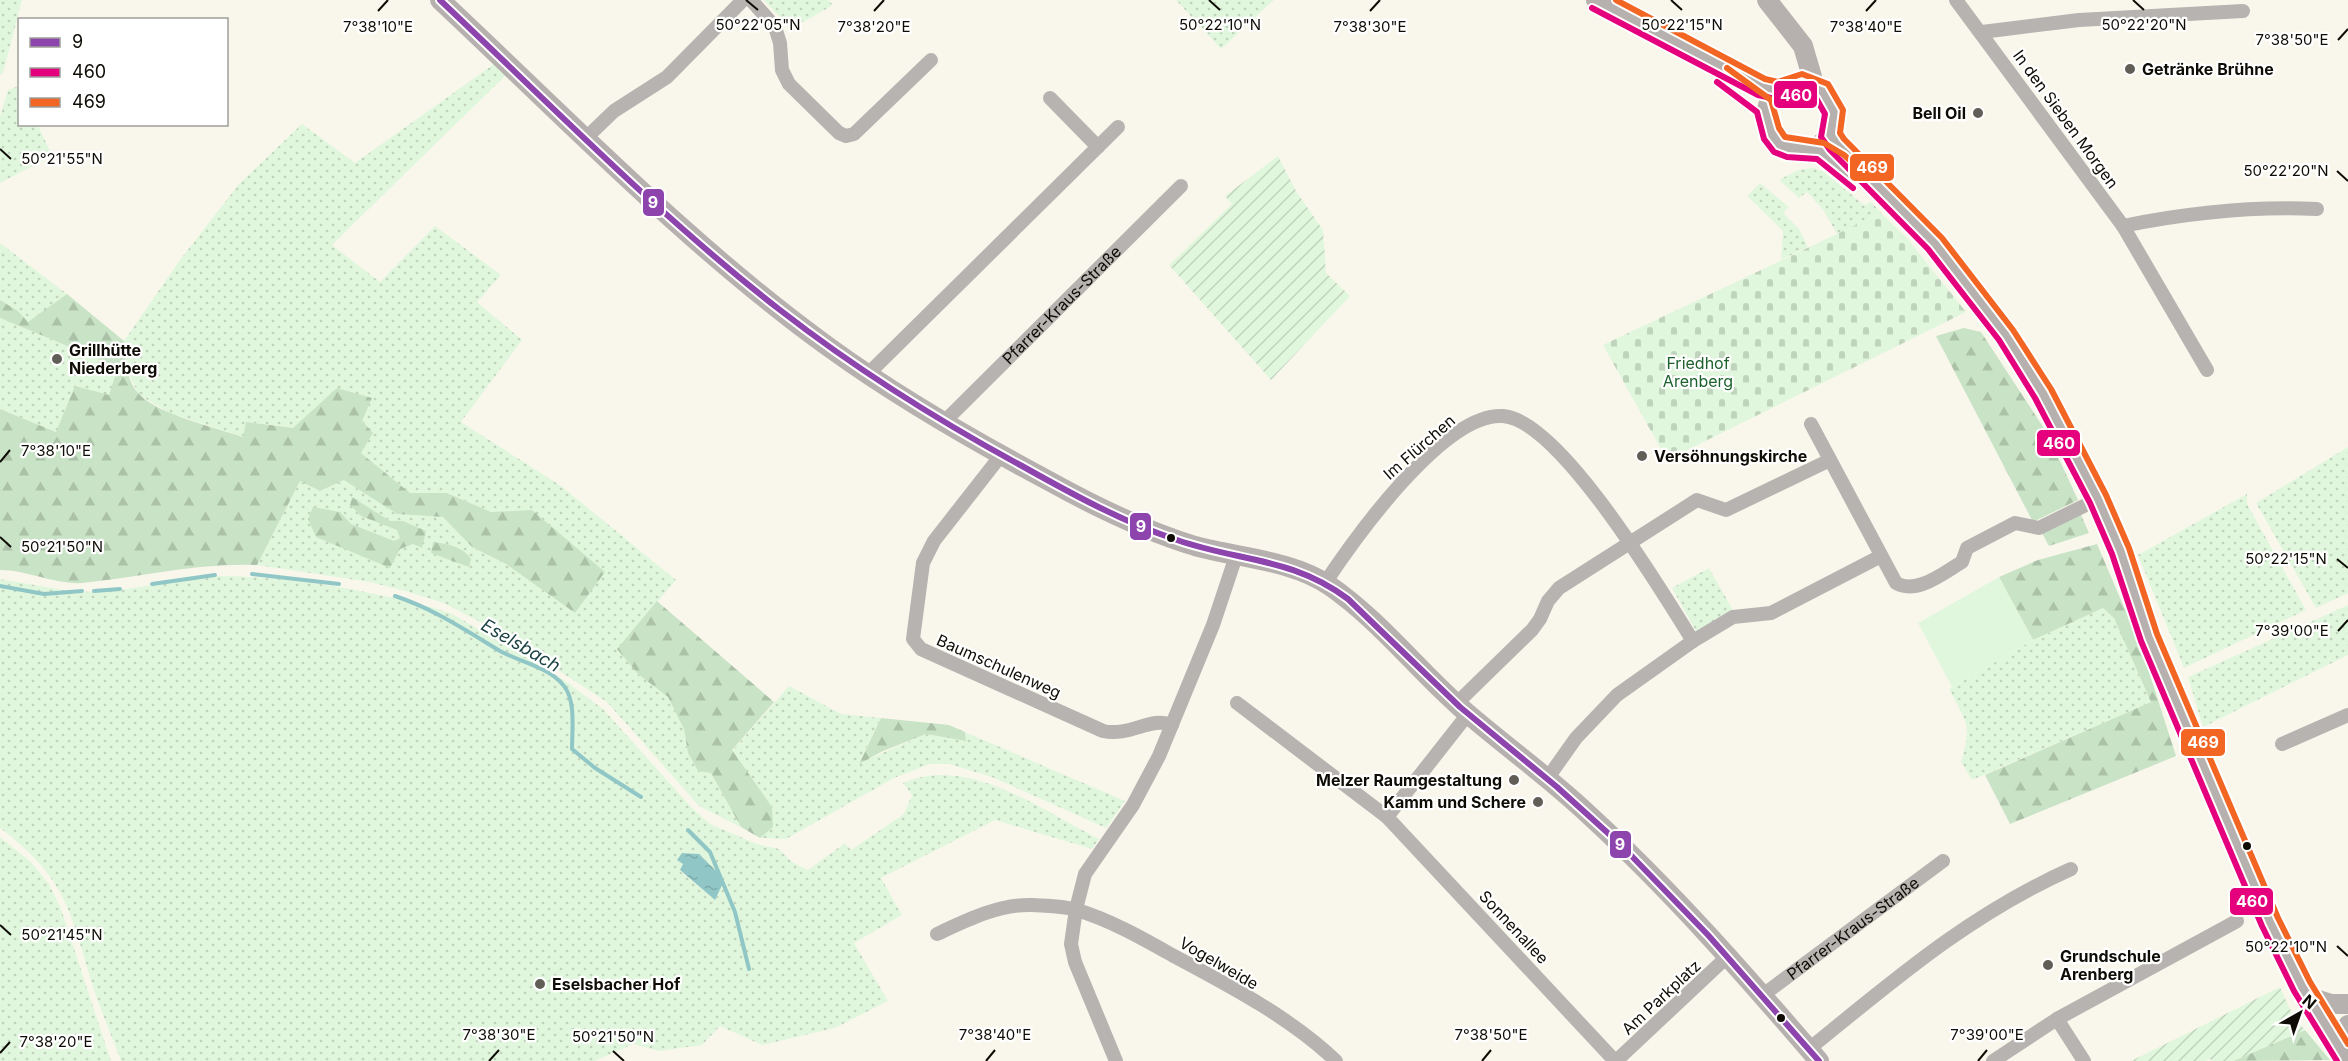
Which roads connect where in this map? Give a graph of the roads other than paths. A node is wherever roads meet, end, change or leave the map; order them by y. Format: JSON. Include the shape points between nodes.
{"nodes":[{"id":1,"x":440,"y":0,"type":"edge"},
{"id":2,"x":743,"y":0,"type":"edge"},
{"id":3,"x":751,"y":0,"type":"edge"},
{"id":4,"x":1596,"y":0,"type":"edge"},
{"id":5,"x":1759,"y":0,"type":"edge"},
{"id":6,"x":1767,"y":0,"type":"edge"},
{"id":7,"x":1956,"y":0,"type":"edge"},
{"id":8,"x":2243,"y":11,"type":"dead end"},
{"id":9,"x":1982,"y":32,"type":"junction"},
{"id":10,"x":1677,"y":42,"type":"junction"},
{"id":11,"x":931,"y":60,"type":"dead end"},
{"id":12,"x":1786,"y":87,"type":"junction"},
{"id":13,"x":1815,"y":87,"type":"junction"},
{"id":14,"x":1050,"y":98,"type":"dead end"},
{"id":15,"x":1767,"y":111,"type":"junction"},
{"id":16,"x":1118,"y":127,"type":"dead end"},
{"id":17,"x":1830,"y":135,"type":"junction"},
{"id":18,"x":587,"y":137,"type":"junction"},
{"id":19,"x":1098,"y":147,"type":"junction"},
{"id":20,"x":1813,"y":149,"type":"junction"},
{"id":21,"x":1181,"y":186,"type":"dead end"},
{"id":22,"x":2317,"y":209,"type":"dead end"},
{"id":23,"x":2123,"y":226,"type":"junction"},
{"id":24,"x":2207,"y":370,"type":"dead end"},
{"id":25,"x":868,"y":374,"type":"junction"},
{"id":26,"x":944,"y":422,"type":"junction"},
{"id":27,"x":1811,"y":424,"type":"dead end"},
{"id":28,"x":1002,"y":454,"type":"junction"},
{"id":29,"x":1830,"y":460,"type":"junction"},
{"id":30,"x":2093,"y":502,"type":"junction"},
{"id":31,"x":1628,"y":543,"type":"junction"},
{"id":32,"x":1236,"y":556,"type":"junction"},
{"id":33,"x":1881,"y":556,"type":"junction"},
{"id":34,"x":1325,"y":583,"type":"junction"},
{"id":35,"x":1693,"y":641,"type":"junction"},
{"id":36,"x":1237,"y":703,"type":"dead end"},
{"id":37,"x":1462,"y":709,"type":"junction"},
{"id":38,"x":2348,"y":715,"type":"edge"},
{"id":39,"x":1172,"y":725,"type":"junction"},
{"id":40,"x":2282,"y":744,"type":"dead end"},
{"id":41,"x":1547,"y":779,"type":"junction"},
{"id":42,"x":1388,"y":817,"type":"junction"},
{"id":43,"x":1943,"y":861,"type":"dead end"},
{"id":44,"x":2071,"y":870,"type":"dead end"},
{"id":45,"x":1076,"y":909,"type":"junction"},
{"id":46,"x":2237,"y":921,"type":"dead end"},
{"id":47,"x":937,"y":934,"type":"dead end"},
{"id":48,"x":1728,"y":957,"type":"junction"},
{"id":49,"x":1763,"y":995,"type":"junction"},
{"id":50,"x":2308,"y":997,"type":"junction"},
{"id":51,"x":2348,"y":1004,"type":"edge"},
{"id":52,"x":2057,"y":1019,"type":"junction"},
{"id":53,"x":2348,"y":1025,"type":"edge"},
{"id":54,"x":1814,"y":1055,"type":"edge"},
{"id":55,"x":2346,"y":1058,"type":"edge"},
{"id":56,"x":1116,"y":1061,"type":"edge"},
{"id":57,"x":1336,"y":1061,"type":"edge"},
{"id":58,"x":1616,"y":1061,"type":"edge"},
{"id":59,"x":1993,"y":1061,"type":"edge"},
{"id":60,"x":2084,"y":1061,"type":"edge"}],
"edges":[{"from":1,"to":18,"type":"main road"},
{"from":2,"to":18,"type":"street","via":[[666,77],[614,111]]},
{"from":3,"to":11,"type":"street","via":[[775,27],[782,70],[789,84],[846,136],[854,134]]},
{"from":4,"to":10,"type":"main road"},
{"from":5,"to":12,"type":"main road","via":[[1796,56],[1799,68]]},
{"from":6,"to":13,"type":"main road","via":[[1803,46]]},
{"from":7,"to":9,"type":"street","name":"In den Sieben Morgen"},
{"from":8,"to":9,"type":"street","name":"In den Sieben Morgen","via":[[2079,20]]},
{"from":9,"to":23,"type":"street","name":"In den Sieben Morgen"},
{"from":10,"to":12,"type":"main road","via":[[1762,87]]},
{"from":10,"to":15,"type":"main road","via":[[1756,98]]},
{"from":12,"to":13,"type":"main road"},
{"from":12,"to":15,"type":"main road"},
{"from":13,"to":17,"type":"main road","via":[[1828,97],[1834,112]]},
{"from":14,"to":19,"type":"street"},
{"from":15,"to":20,"type":"main road","via":[[1767,125],[1777,142],[1792,150]]},
{"from":16,"to":19,"type":"street"},
{"from":17,"to":20,"type":"main road"},
{"from":17,"to":30,"type":"main road","via":[[1921,227],[2006,334],[2043,393]]},
{"from":18,"to":25,"type":"main road","via":[[741,279]]},
{"from":19,"to":25,"type":"street"},
{"from":20,"to":30,"type":"main road","via":[[1834,159],[1890,207],[1940,263],[2036,398]]},
{"from":21,"to":26,"type":"street","name":"Pfarrer-Kraus-Straße"},
{"from":22,"to":23,"type":"street","via":[[2190,213]]},
{"from":23,"to":24,"type":"street","name":"In den Sieben Morgen"},
{"from":25,"to":26,"type":"main road"},
{"from":26,"to":28,"type":"main road"},
{"from":27,"to":29,"type":"street"},
{"from":28,"to":32,"type":"main road","via":[[1157,533]]},
{"from":28,"to":39,"type":"street","name":"Baumschulenweg","via":[[934,541],[923,563],[913,639],[921,649],[1103,731],[1131,732],[1159,722]]},
{"from":29,"to":31,"type":"street","via":[[1726,510],[1697,500]]},
{"from":29,"to":33,"type":"street"},
{"from":30,"to":33,"type":"street","via":[[2039,528],[2015,523],[1967,548],[1962,562],[1919,586],[1896,583]]},
{"from":30,"to":50,"type":"main road","via":[[2237,850]]},
{"from":31,"to":34,"type":"street","name":"Im Flürchen","via":[[1597,498],[1542,435],[1521,420],[1491,417],[1467,427],[1398,486]]},
{"from":31,"to":35,"type":"street","name":"Im Flürchen"},
{"from":31,"to":37,"type":"street","via":[[1559,588],[1532,630]]},
{"from":32,"to":34,"type":"main road","via":[[1291,568]]},
{"from":32,"to":39,"type":"street"},
{"from":33,"to":35,"type":"street","via":[[1771,613],[1733,617]]},
{"from":34,"to":37,"type":"main road","via":[[1367,616]]},
{"from":35,"to":41,"type":"street","via":[[1617,695],[1576,738]]},
{"from":36,"to":42,"type":"street","name":"Sonnenallee"},
{"from":37,"to":41,"type":"main road"},
{"from":37,"to":42,"type":"street"},
{"from":38,"to":40,"type":"street"},
{"from":39,"to":45,"type":"street","via":[[1142,790],[1085,874]]},
{"from":41,"to":48,"type":"main road","via":[[1622,846]]},
{"from":42,"to":58,"type":"street","name":"Sonnenallee"},
{"from":43,"to":49,"type":"street","name":"Pfarrer-Kraus-Straße"},
{"from":44,"to":54,"type":"street","via":[[2015,896],[1932,949]]},
{"from":45,"to":47,"type":"street","name":"Vogelweide","via":[[1030,905],[1002,909],[974,916]]},
{"from":45,"to":56,"type":"street","via":[[1071,944],[1075,962]]},
{"from":45,"to":57,"type":"street","name":"Vogelweide","via":[[1136,935],[1209,975],[1271,1012]]},
{"from":46,"to":52,"type":"street"},
{"from":48,"to":49,"type":"main road"},
{"from":48,"to":58,"type":"street","name":"Am Parkplatz"},
{"from":49,"to":54,"type":"main road"},
{"from":50,"to":51,"type":"main road"},
{"from":50,"to":55,"type":"main road"},
{"from":52,"to":59,"type":"street"},
{"from":52,"to":60,"type":"street"},
{"from":53,"to":55,"type":"main road"}]}
